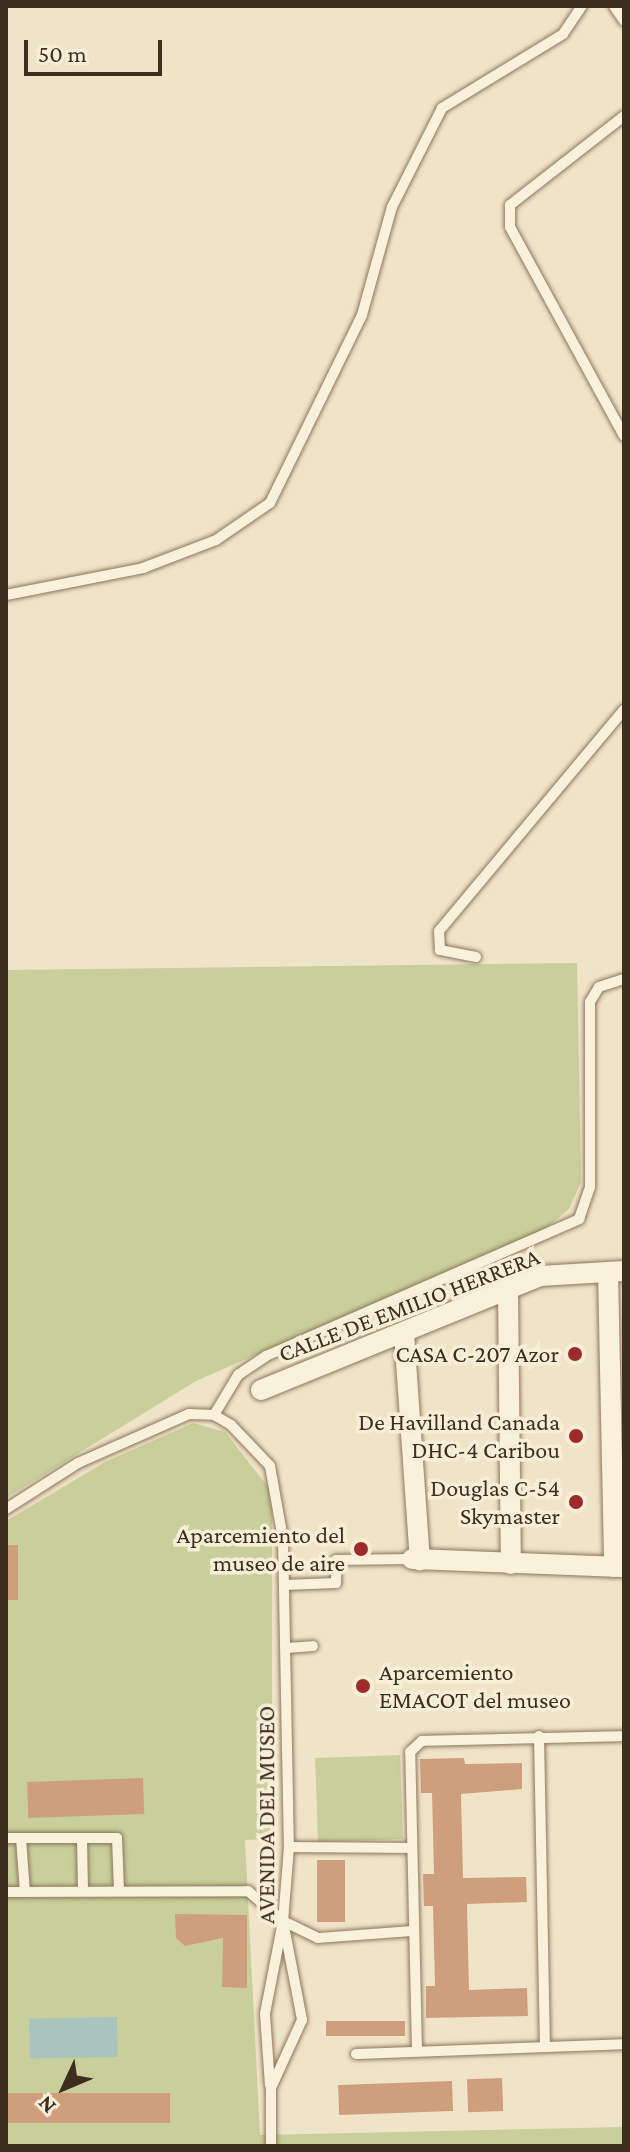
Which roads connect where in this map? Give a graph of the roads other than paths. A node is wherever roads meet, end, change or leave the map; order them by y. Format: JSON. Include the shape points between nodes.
{"nodes":[{"id":1,"x":582,"y":6,"type":"edge"},
{"id":2,"x":614,"y":6,"type":"edge"},
{"id":3,"x":624,"y":21,"type":"edge"},
{"id":4,"x":624,"y":116,"type":"edge"},
{"id":5,"x":624,"y":436,"type":"edge"},
{"id":6,"x":6,"y":595,"type":"edge"},
{"id":7,"x":624,"y":710,"type":"edge"},
{"id":8,"x":476,"y":957,"type":"dead end"},
{"id":9,"x":624,"y":979,"type":"edge"},
{"id":10,"x":616,"y":1271,"type":"edge"},
{"id":11,"x":508,"y":1289,"type":"junction"},
{"id":12,"x":404,"y":1333,"type":"junction"},
{"id":13,"x":261,"y":1390,"type":"dead end"},
{"id":14,"x":214,"y":1415,"type":"junction"},
{"id":15,"x":6,"y":1509,"type":"edge"},
{"id":16,"x":416,"y":1559,"type":"junction"},
{"id":17,"x":511,"y":1564,"type":"junction"},
{"id":18,"x":619,"y":1567,"type":"edge"},
{"id":19,"x":284,"y":1585,"type":"junction"},
{"id":20,"x":313,"y":1646,"type":"dead end"},
{"id":21,"x":286,"y":1648,"type":"junction"},
{"id":22,"x":539,"y":1736,"type":"junction"},
{"id":23,"x":624,"y":1736,"type":"edge"},
{"id":24,"x":6,"y":1838,"type":"edge"},
{"id":25,"x":21,"y":1838,"type":"junction"},
{"id":26,"x":82,"y":1838,"type":"junction"},
{"id":27,"x":289,"y":1847,"type":"junction"},
{"id":28,"x":412,"y":1848,"type":"junction"},
{"id":29,"x":119,"y":1890,"type":"junction"},
{"id":30,"x":83,"y":1891,"type":"junction"},
{"id":31,"x":6,"y":1892,"type":"edge"},
{"id":32,"x":25,"y":1892,"type":"junction"},
{"id":33,"x":283,"y":1921,"type":"junction"},
{"id":34,"x":414,"y":1931,"type":"junction"},
{"id":35,"x":624,"y":2044,"type":"edge"},
{"id":36,"x":545,"y":2046,"type":"junction"},
{"id":37,"x":417,"y":2051,"type":"junction"},
{"id":38,"x":356,"y":2054,"type":"dead end"},
{"id":39,"x":271,"y":2091,"type":"junction"},
{"id":40,"x":271,"y":2146,"type":"edge"}],
"edges":[{"from":1,"to":6,"type":"lane","via":[[563,34],[442,108],[392,207],[362,315],[270,503],[216,540],[143,568]]},
{"from":2,"to":3,"type":"lane"},
{"from":4,"to":5,"type":"lane","via":[[510,205],[510,227]]},
{"from":7,"to":8,"type":"lane","via":[[439,931],[440,950]]},
{"from":9,"to":14,"type":"lane","via":[[599,987],[590,1002],[590,1187],[579,1219],[266,1356],[238,1375]]},
{"from":10,"to":11,"type":"street","name":"CALLE DE EMILIO HERRERA","via":[[540,1276]]},
{"from":10,"to":18,"type":"street"},
{"from":11,"to":12,"type":"street","name":"CALLE DE EMILIO HERRERA"},
{"from":11,"to":17,"type":"street"},
{"from":12,"to":13,"type":"street","name":"CALLE DE EMILIO HERRERA"},
{"from":12,"to":16,"type":"street"},
{"from":14,"to":15,"type":"lane","via":[[155,1425]]},
{"from":14,"to":19,"type":"lane","name":"AVENIDA DEL MUSEO","via":[[254,1444],[270,1466],[283,1539]]},
{"from":16,"to":17,"type":"street"},
{"from":16,"to":19,"type":"lane","via":[[336,1560],[336,1583]]},
{"from":17,"to":18,"type":"street"},
{"from":19,"to":21,"type":"lane","name":"AVENIDA DEL MUSEO"},
{"from":20,"to":21,"type":"lane"},
{"from":21,"to":27,"type":"lane","name":"AVENIDA DEL MUSEO"},
{"from":22,"to":23,"type":"lane"},
{"from":22,"to":28,"type":"lane","via":[[422,1741],[410,1752]]},
{"from":22,"to":36,"type":"lane"},
{"from":24,"to":25,"type":"lane"},
{"from":25,"to":26,"type":"lane"},
{"from":25,"to":32,"type":"lane"},
{"from":26,"to":29,"type":"lane","via":[[117,1838]]},
{"from":26,"to":30,"type":"lane"},
{"from":27,"to":28,"type":"lane"},
{"from":27,"to":33,"type":"lane","name":"AVENIDA DEL MUSEO"},
{"from":28,"to":34,"type":"lane"},
{"from":29,"to":30,"type":"lane"},
{"from":29,"to":33,"type":"lane","via":[[248,1891]]},
{"from":30,"to":32,"type":"lane"},
{"from":31,"to":32,"type":"lane"},
{"from":33,"to":34,"type":"lane","via":[[318,1938]]},
{"from":33,"to":39,"type":"lane","via":[[265,2014]]},
{"from":33,"to":39,"type":"lane","name":"AVENIDA DEL MUSEO","via":[[302,2020]]},
{"from":34,"to":37,"type":"lane"},
{"from":35,"to":36,"type":"lane"},
{"from":36,"to":37,"type":"lane"},
{"from":37,"to":38,"type":"lane"},
{"from":39,"to":40,"type":"lane","name":"AVENIDA DEL MUSEO"}]}
